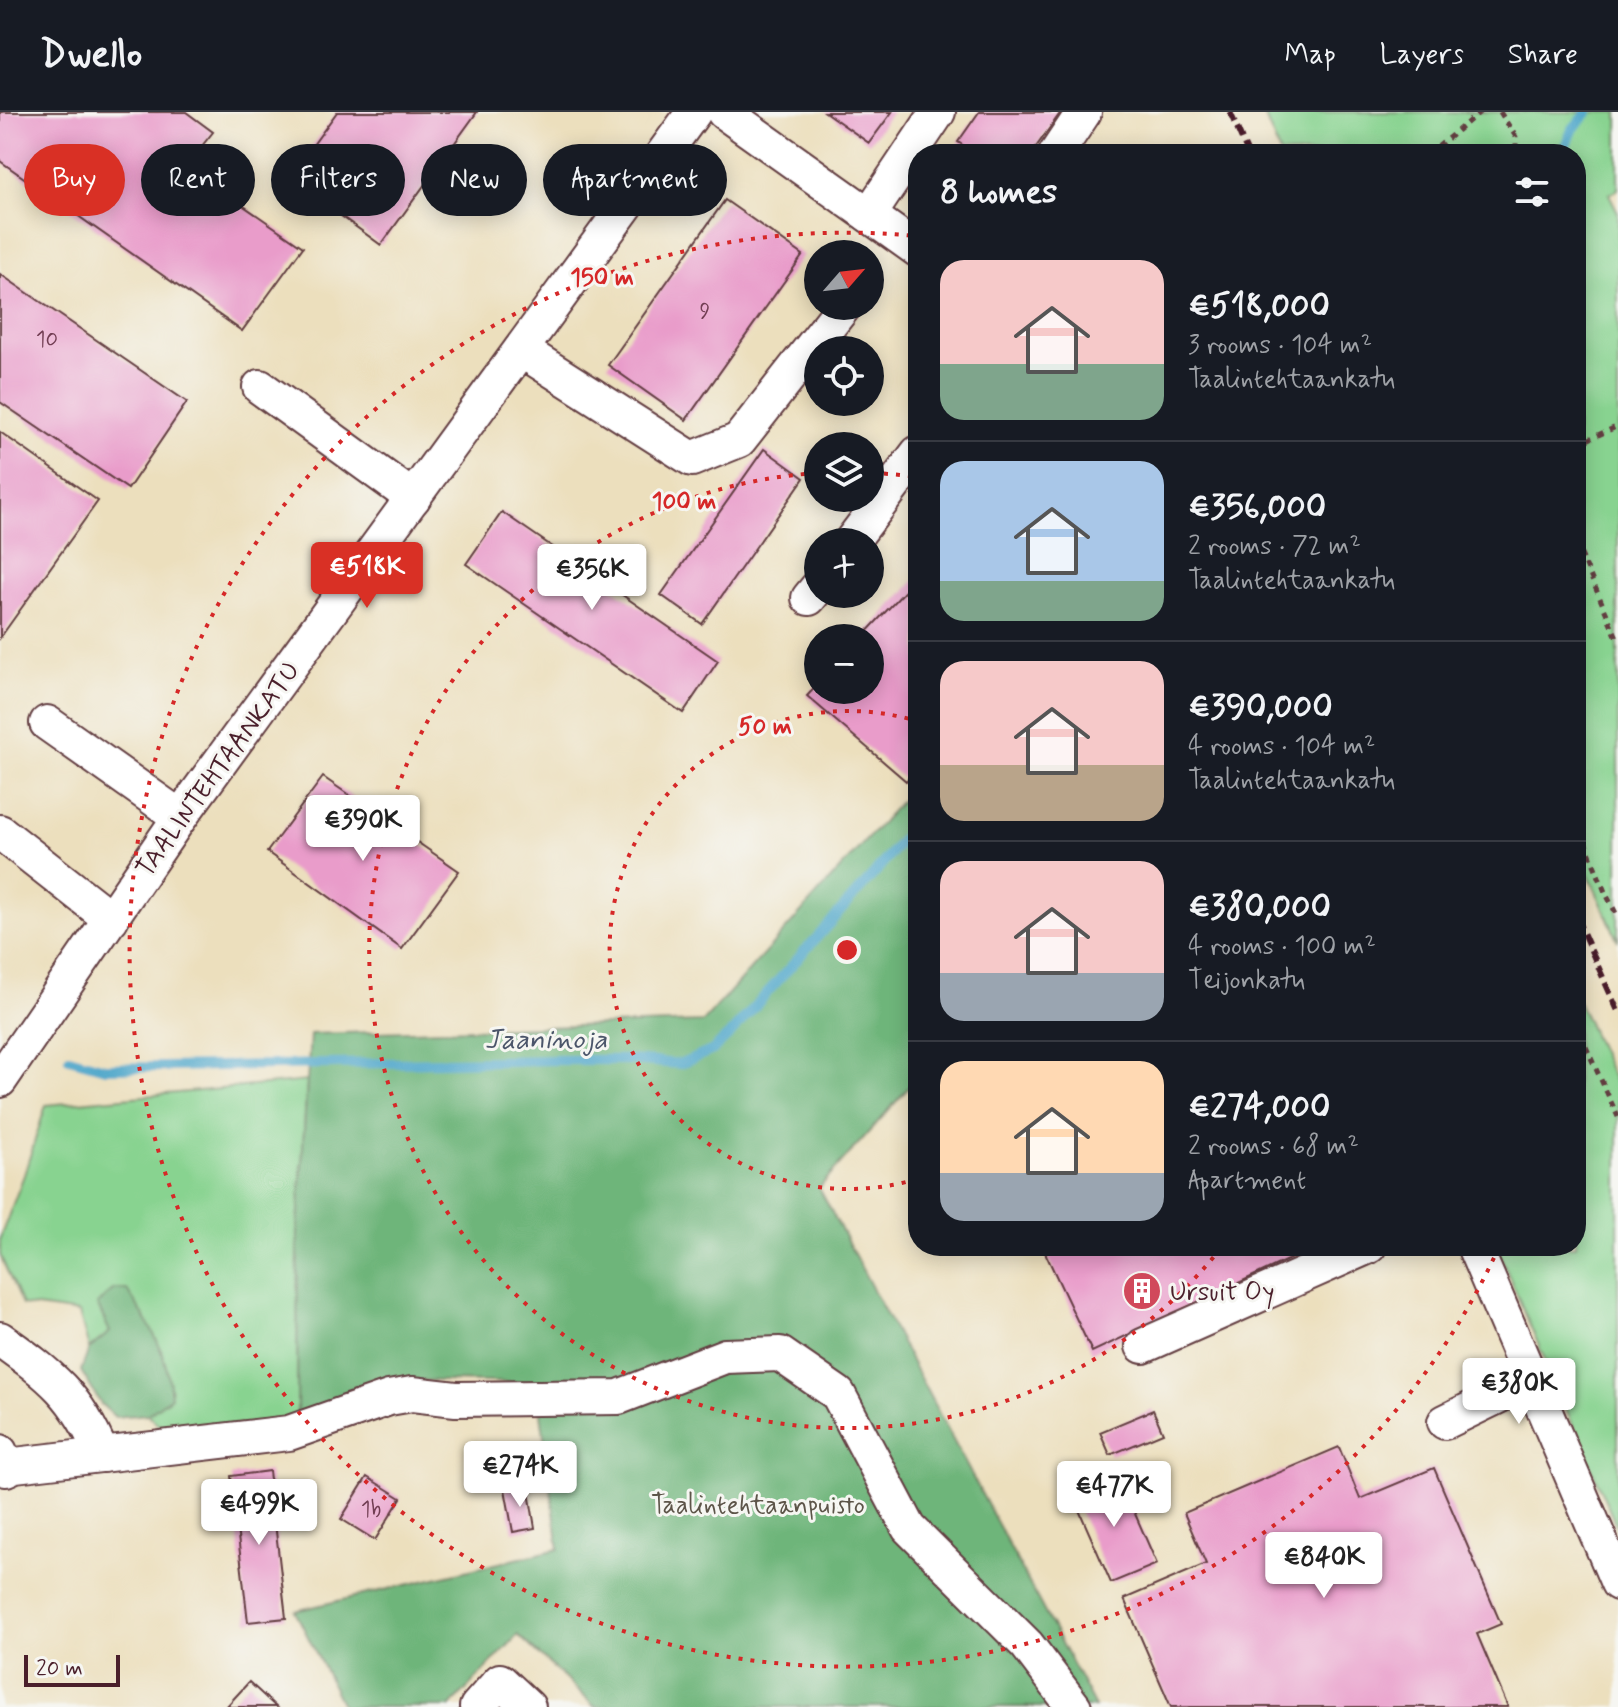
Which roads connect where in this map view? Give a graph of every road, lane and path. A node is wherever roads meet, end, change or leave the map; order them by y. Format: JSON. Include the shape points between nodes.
{"nodes":[{"id":1,"x":694,"y":112,"type":"edge"},
{"id":2,"x":938,"y":112,"type":"edge"},
{"id":3,"x":1084,"y":112,"type":"edge"},
{"id":4,"x":1480,"y":112,"type":"edge"},
{"id":5,"x":1500,"y":112,"type":"edge"},
{"id":6,"x":732,"y":114,"type":"edge"},
{"id":7,"x":925,"y":144,"type":"edge"},
{"id":8,"x":1063,"y":144,"type":"edge"},
{"id":9,"x":1441,"y":144,"type":"edge"},
{"id":10,"x":1516,"y":144,"type":"edge"},
{"id":11,"x":908,"y":167,"type":"edge"},
{"id":12,"x":869,"y":215,"type":"junction"},
{"id":13,"x":908,"y":243,"type":"edge"},
{"id":14,"x":833,"y":320,"type":"edge"},
{"id":15,"x":521,"y":350,"type":"junction"},
{"id":16,"x":260,"y":387,"type":"dead end"},
{"id":17,"x":1618,"y":426,"type":"edge"},
{"id":18,"x":1586,"y":440,"type":"edge"},
{"id":19,"x":908,"y":466,"type":"edge"},
{"id":20,"x":413,"y":498,"type":"junction"},
{"id":21,"x":862,"y":528,"type":"edge"},
{"id":22,"x":1586,"y":566,"type":"edge"},
{"id":23,"x":1618,"y":640,"type":"edge"},
{"id":24,"x":47,"y":723,"type":"dead end"},
{"id":25,"x":180,"y":817,"type":"junction"},
{"id":26,"x":0,"y":832,"type":"edge"},
{"id":27,"x":1586,"y":844,"type":"edge"},
{"id":28,"x":1618,"y":917,"type":"edge"},
{"id":29,"x":111,"y":919,"type":"junction"},
{"id":30,"x":1586,"y":1047,"type":"edge"},
{"id":31,"x":0,"y":1080,"type":"edge"},
{"id":32,"x":1618,"y":1117,"type":"edge"},
{"id":33,"x":1346,"y":1256,"type":"edge"},
{"id":34,"x":1478,"y":1256,"type":"edge"},
{"id":35,"x":0,"y":1339,"type":"edge"},
{"id":36,"x":1143,"y":1346,"type":"dead end"},
{"id":37,"x":1531,"y":1380,"type":"junction"},
{"id":38,"x":1445,"y":1422,"type":"dead end"},
{"id":39,"x":0,"y":1452,"type":"edge"},
{"id":40,"x":102,"y":1455,"type":"junction"},
{"id":41,"x":1618,"y":1583,"type":"edge"},
{"id":42,"x":477,"y":1707,"type":"edge"},
{"id":43,"x":528,"y":1707,"type":"edge"},
{"id":44,"x":1074,"y":1707,"type":"edge"}],
"edges":[{"from":1,"to":15,"type":"street","name":"TAALINTEHTAANKATU"},
{"from":2,"to":7,"type":"street"},
{"from":3,"to":8,"type":"street"},
{"from":4,"to":9,"type":"path"},
{"from":5,"to":10,"type":"path"},
{"from":6,"to":12,"type":"street"},
{"from":11,"to":12,"type":"street"},
{"from":12,"to":13,"type":"street"},
{"from":14,"to":15,"type":"street","via":[[739,440],[692,459]]},
{"from":15,"to":20,"type":"street","name":"TAALINTEHTAANKATU"},
{"from":16,"to":20,"type":"street"},
{"from":17,"to":18,"type":"path"},
{"from":19,"to":21,"type":"street"},
{"from":20,"to":25,"type":"street","name":"TAALINTEHTAANKATU"},
{"from":22,"to":23,"type":"path"},
{"from":24,"to":25,"type":"street"},
{"from":25,"to":29,"type":"street","name":"TAALINTEHTAANKATU"},
{"from":26,"to":29,"type":"street"},
{"from":27,"to":28,"type":"path"},
{"from":29,"to":31,"type":"street","name":"TAALINTEHTAANKATU"},
{"from":30,"to":32,"type":"path"},
{"from":33,"to":36,"type":"street"},
{"from":34,"to":37,"type":"street"},
{"from":35,"to":40,"type":"street","via":[[72,1398]]},
{"from":37,"to":38,"type":"street"},
{"from":37,"to":41,"type":"street"},
{"from":39,"to":40,"type":"street","via":[[6,1469]]},
{"from":40,"to":44,"type":"street","via":[[289,1433],[412,1394],[456,1399],[619,1397],[725,1356],[780,1354],[838,1394],[909,1528],[1027,1645]]},
{"from":42,"to":43,"type":"street","via":[[500,1681]]}]}
